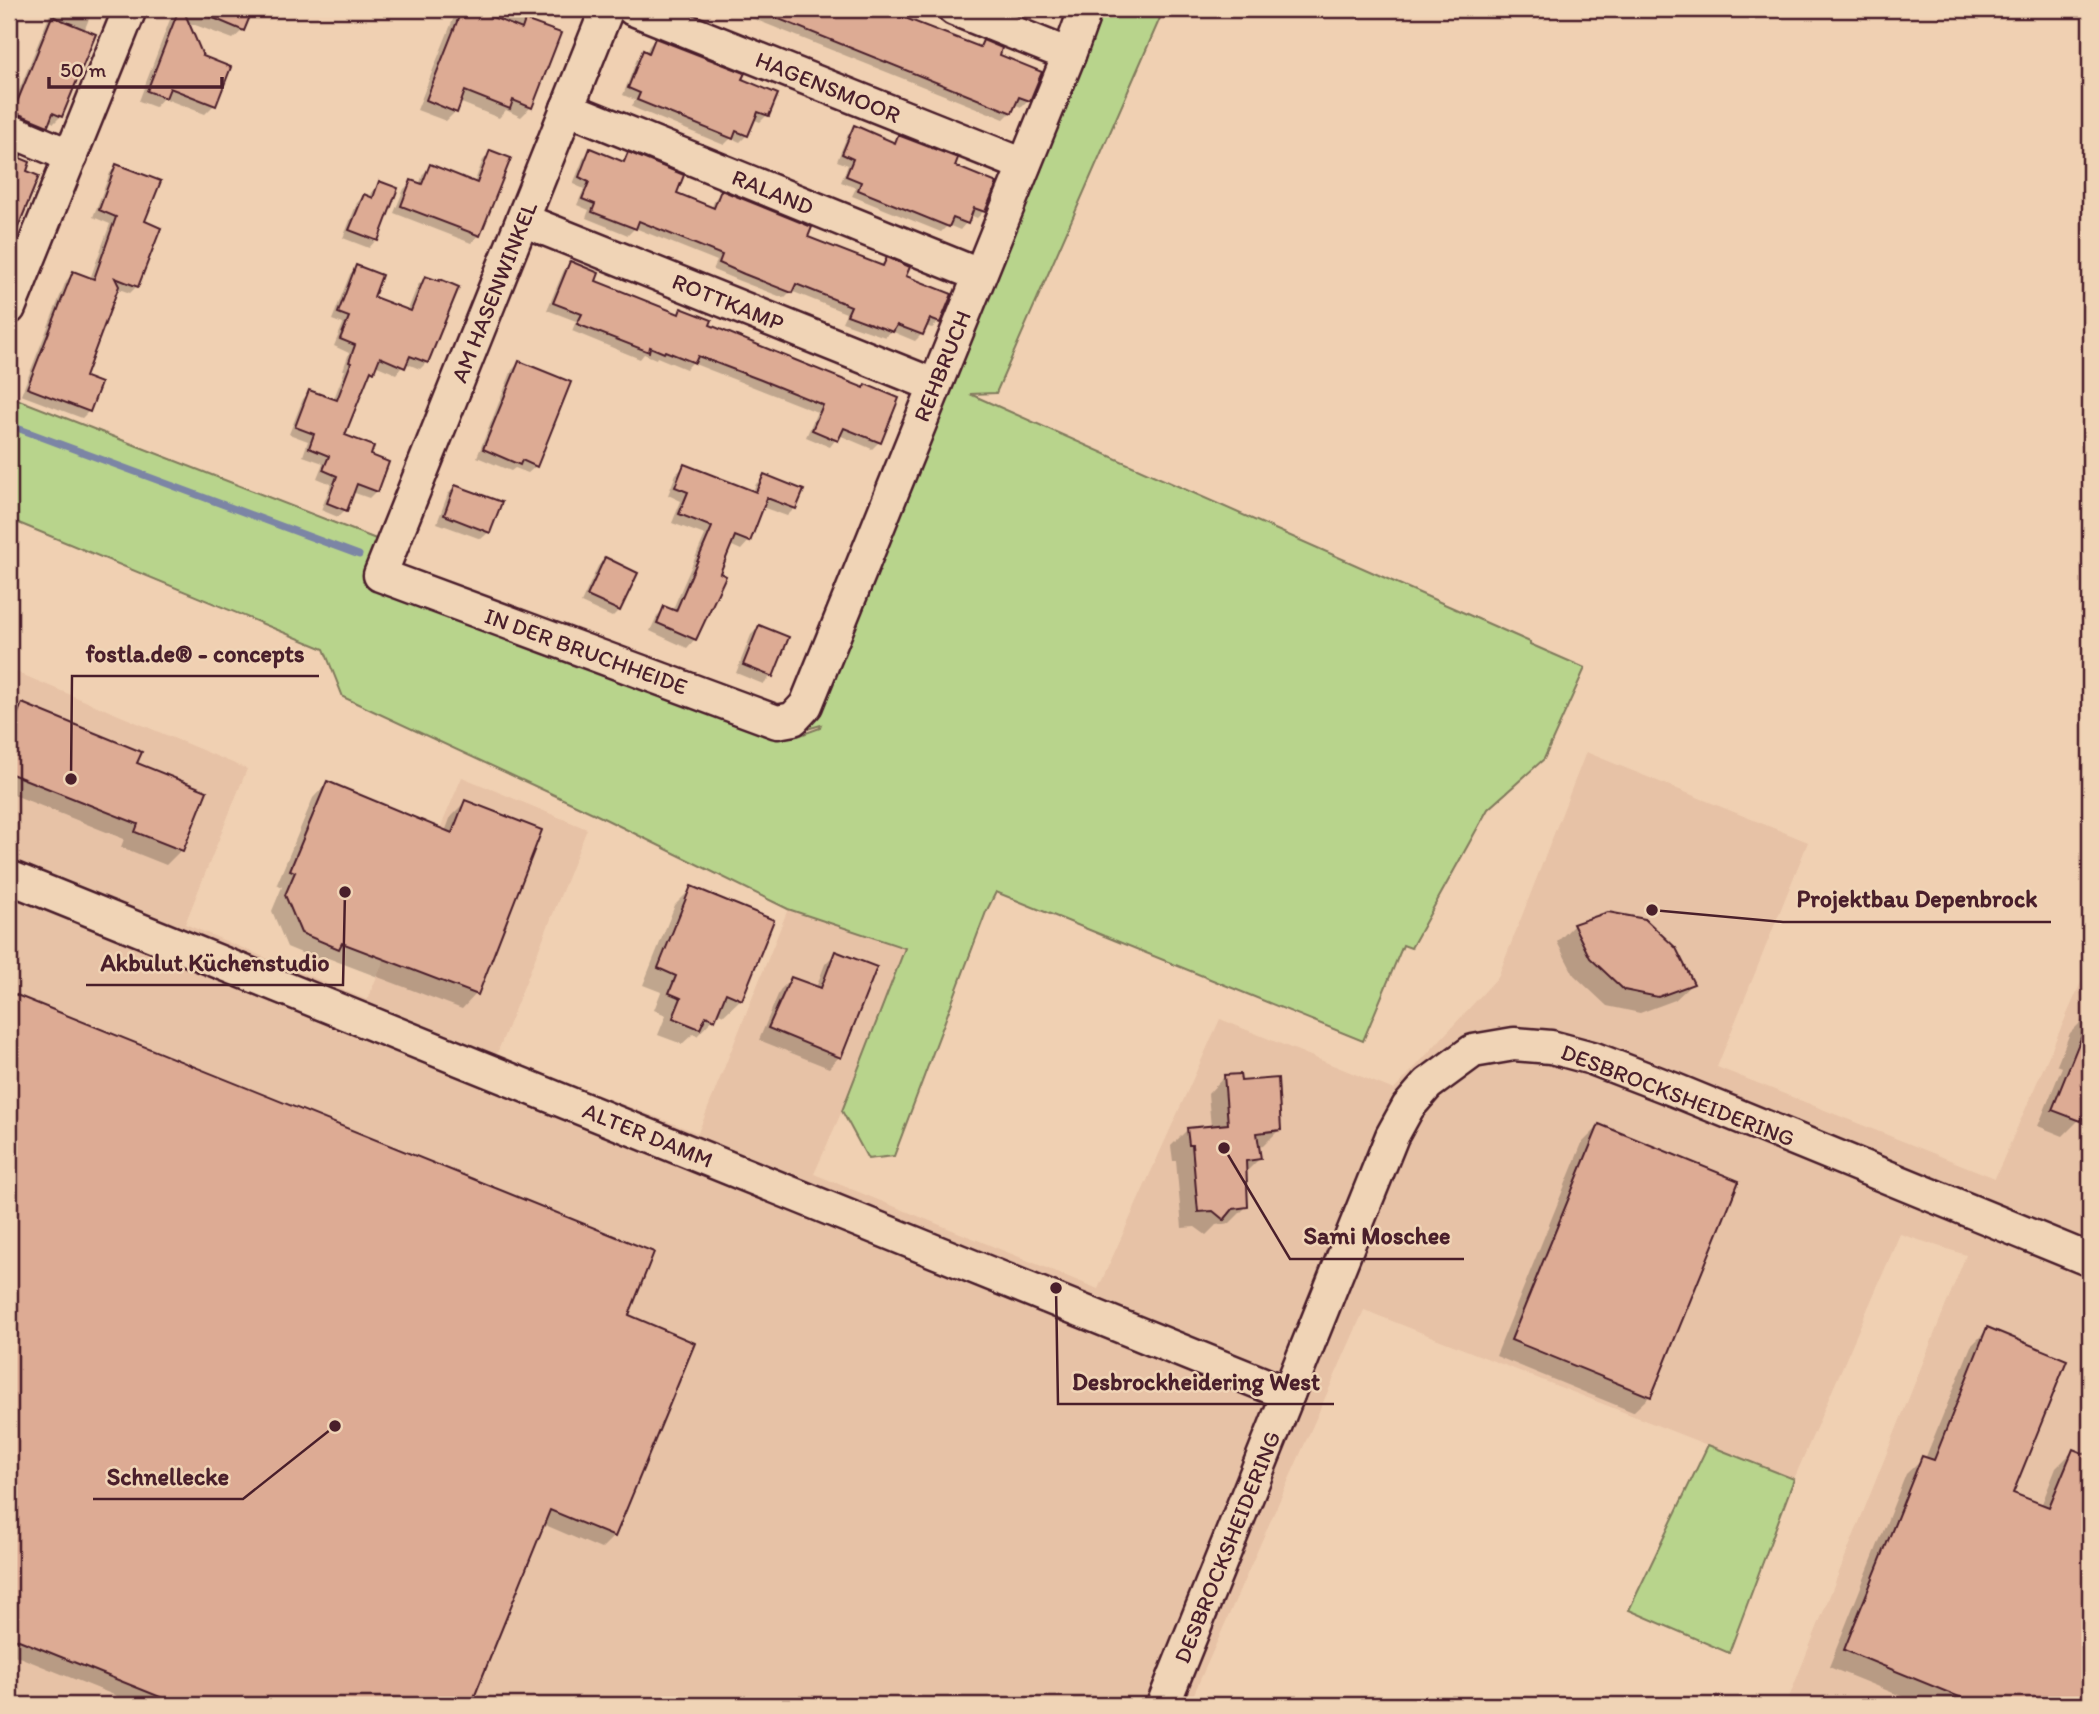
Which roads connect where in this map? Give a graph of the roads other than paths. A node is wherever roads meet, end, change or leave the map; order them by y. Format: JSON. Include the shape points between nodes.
{"nodes":[{"id":1,"x":130,"y":9,"type":"edge"},
{"id":2,"x":607,"y":9,"type":"edge"},
{"id":3,"x":633,"y":9,"type":"edge"},
{"id":4,"x":954,"y":9,"type":"edge"},
{"id":5,"x":1082,"y":9,"type":"edge"},
{"id":6,"x":1069,"y":55,"type":"junction"},
{"id":7,"x":567,"y":108,"type":"junction"},
{"id":8,"x":9,"y":130,"type":"edge"},
{"id":9,"x":71,"y":156,"type":"junction"},
{"id":10,"x":1024,"y":165,"type":"junction"},
{"id":11,"x":523,"y":220,"type":"junction"},
{"id":12,"x":979,"y":275,"type":"junction"},
{"id":13,"x":9,"y":307,"type":"edge"},
{"id":14,"x":934,"y":384,"type":"junction"},
{"id":15,"x":380,"y":575,"type":"joint"},
{"id":16,"x":793,"y":719,"type":"joint"},
{"id":17,"x":9,"y":877,"type":"edge"},
{"id":18,"x":2090,"y":1260,"type":"edge"},
{"id":19,"x":1288,"y":1394,"type":"junction"},
{"id":20,"x":1163,"y":1705,"type":"edge"}],
"edges":[{"from":1,"to":9,"type":"street"},
{"from":2,"to":7,"type":"street","name":"AM HASENWINKEL"},
{"from":3,"to":10,"type":"street","name":"HAGENSMOOR"},
{"from":4,"to":6,"type":"street"},
{"from":5,"to":6,"type":"street","name":"REHBRUCH"},
{"from":6,"to":10,"type":"street","name":"REHBRUCH"},
{"from":7,"to":11,"type":"street","name":"AM HASENWINKEL"},
{"from":7,"to":12,"type":"street","name":"RALAND"},
{"from":8,"to":9,"type":"street"},
{"from":9,"to":13,"type":"street"},
{"from":10,"to":12,"type":"street","name":"REHBRUCH"},
{"from":11,"to":14,"type":"street","name":"ROTTKAMP"},
{"from":11,"to":15,"type":"street","name":"AM HASENWINKEL"},
{"from":12,"to":14,"type":"street","name":"REHBRUCH"},
{"from":14,"to":16,"type":"street","name":"REHBRUCH","via":[[806,705]]},
{"from":15,"to":16,"type":"street","name":"IN DER BRUCHHEIDE","via":[[777,722]]},
{"from":17,"to":19,"type":"street","name":"ALTER DAMM"},
{"from":18,"to":19,"type":"street","name":"DESBROCKSHEIDERING","via":[[1592,1058],[1551,1047],[1514,1044],[1473,1051],[1428,1084],[1408,1107],[1392,1136]]},
{"from":19,"to":20,"type":"street","name":"DESBROCKSHEIDERING"}]}
